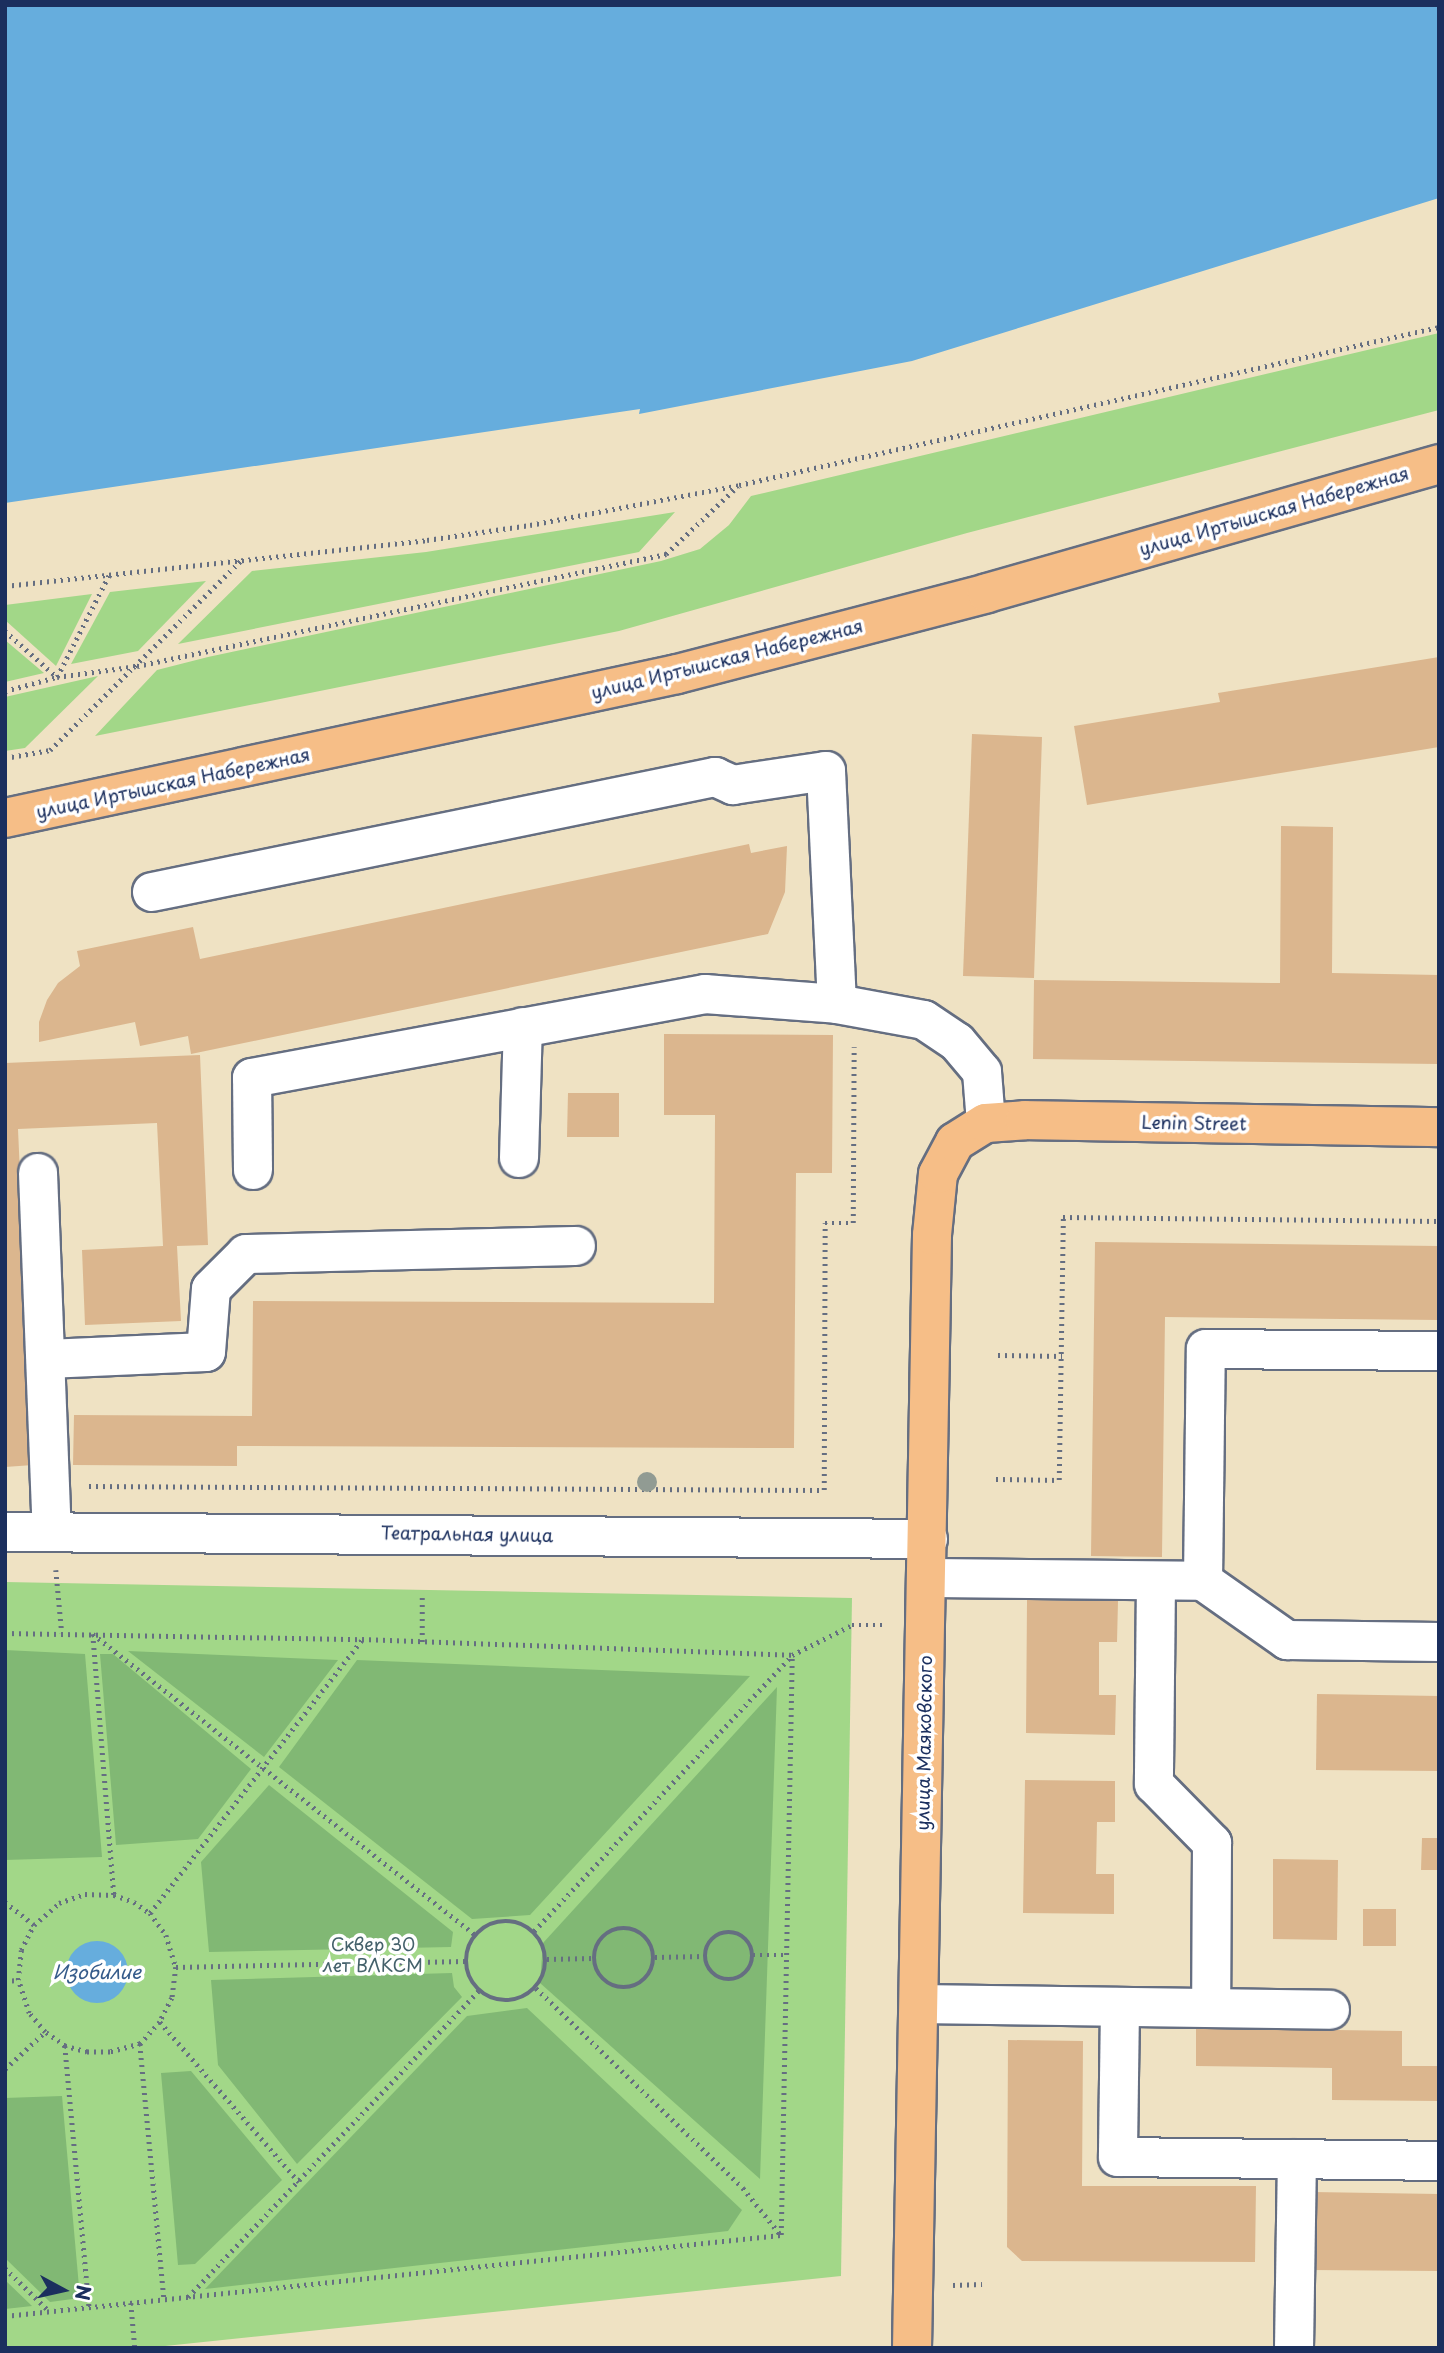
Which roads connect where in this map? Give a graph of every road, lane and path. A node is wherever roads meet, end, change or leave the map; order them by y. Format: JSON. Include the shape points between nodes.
{"nodes":[{"id":1,"x":1439,"y":327,"type":"edge"},
{"id":2,"x":1439,"y":464,"type":"edge"},
{"id":3,"x":739,"y":485,"type":"junction"},
{"id":4,"x":241,"y":559,"type":"junction"},
{"id":5,"x":110,"y":574,"type":"junction"},
{"id":6,"x":5,"y":586,"type":"edge"},
{"id":7,"x":5,"y":631,"type":"edge"},
{"id":8,"x":137,"y":666,"type":"junction"},
{"id":9,"x":57,"y":677,"type":"junction"},
{"id":10,"x":5,"y":691,"type":"edge"},
{"id":11,"x":5,"y":758,"type":"edge"},
{"id":12,"x":5,"y":818,"type":"edge"},
{"id":13,"x":152,"y":892,"type":"dead end"},
{"id":14,"x":845,"y":1006,"type":"junction"},
{"id":15,"x":523,"y":1027,"type":"junction"},
{"id":16,"x":1439,"y":1127,"type":"edge"},
{"id":17,"x":970,"y":1133,"type":"junction"},
{"id":18,"x":519,"y":1158,"type":"dead end"},
{"id":19,"x":253,"y":1170,"type":"dead end"},
{"id":20,"x":38,"y":1173,"type":"dead end"},
{"id":21,"x":1439,"y":1221,"type":"edge"},
{"id":22,"x":576,"y":1246,"type":"dead end"},
{"id":23,"x":1439,"y":1351,"type":"edge"},
{"id":24,"x":998,"y":1355,"type":"dead end"},
{"id":25,"x":1062,"y":1356,"type":"junction"},
{"id":26,"x":47,"y":1359,"type":"junction"},
{"id":27,"x":996,"y":1479,"type":"dead end"},
{"id":28,"x":52,"y":1486,"type":"junction"},
{"id":29,"x":52,"y":1530,"type":"junction"},
{"id":30,"x":5,"y":1532,"type":"edge"},
{"id":31,"x":928,"y":1539,"type":"junction"},
{"id":32,"x":927,"y":1578,"type":"junction"},
{"id":33,"x":1156,"y":1581,"type":"junction"},
{"id":34,"x":1203,"y":1581,"type":"junction"},
{"id":35,"x":422,"y":1594,"type":"dead end"},
{"id":36,"x":926,"y":1626,"type":"junction"},
{"id":37,"x":5,"y":1633,"type":"edge"},
{"id":38,"x":62,"y":1633,"type":"junction"},
{"id":39,"x":93,"y":1633,"type":"junction"},
{"id":40,"x":362,"y":1640,"type":"junction"},
{"id":41,"x":422,"y":1642,"type":"junction"},
{"id":42,"x":1439,"y":1642,"type":"edge"},
{"id":43,"x":792,"y":1655,"type":"junction"},
{"id":44,"x":266,"y":1767,"type":"junction"},
{"id":45,"x":114,"y":1895,"type":"junction"},
{"id":46,"x":5,"y":1902,"type":"edge"},
{"id":47,"x":150,"y":1913,"type":"junction"},
{"id":48,"x":34,"y":1925,"type":"junction"},
{"id":49,"x":534,"y":1931,"type":"junction"},
{"id":50,"x":476,"y":1935,"type":"junction"},
{"id":51,"x":753,"y":1955,"type":"junction"},
{"id":52,"x":786,"y":1955,"type":"junction"},
{"id":53,"x":704,"y":1956,"type":"junction"},
{"id":54,"x":655,"y":1957,"type":"junction"},
{"id":55,"x":593,"y":1958,"type":"junction"},
{"id":56,"x":547,"y":1959,"type":"junction"},
{"id":57,"x":466,"y":1961,"type":"junction"},
{"id":58,"x":176,"y":1967,"type":"junction"},
{"id":59,"x":19,"y":1980,"type":"junction"},
{"id":60,"x":5,"y":1981,"type":"edge"},
{"id":61,"x":536,"y":1988,"type":"junction"},
{"id":62,"x":478,"y":1991,"type":"junction"},
{"id":63,"x":919,"y":2004,"type":"junction"},
{"id":64,"x":1120,"y":2007,"type":"junction"},
{"id":65,"x":1212,"y":2008,"type":"junction"},
{"id":66,"x":1330,"y":2010,"type":"dead end"},
{"id":67,"x":160,"y":2022,"type":"junction"},
{"id":68,"x":45,"y":2032,"type":"junction"},
{"id":69,"x":139,"y":2044,"type":"junction"},
{"id":70,"x":65,"y":2046,"type":"junction"},
{"id":71,"x":5,"y":2070,"type":"edge"},
{"id":72,"x":1297,"y":2159,"type":"junction"},
{"id":73,"x":1439,"y":2161,"type":"edge"},
{"id":74,"x":299,"y":2182,"type":"junction"},
{"id":75,"x":781,"y":2235,"type":"junction"},
{"id":76,"x":5,"y":2268,"type":"edge"},
{"id":77,"x":982,"y":2284,"type":"dead end"},
{"id":78,"x":953,"y":2285,"type":"dead end"},
{"id":79,"x":187,"y":2297,"type":"junction"},
{"id":80,"x":164,"y":2300,"type":"junction"},
{"id":81,"x":131,"y":2303,"type":"junction"},
{"id":82,"x":89,"y":2307,"type":"junction"},
{"id":83,"x":50,"y":2312,"type":"junction"},
{"id":84,"x":5,"y":2316,"type":"edge"},
{"id":85,"x":135,"y":2348,"type":"edge"},
{"id":86,"x":912,"y":2348,"type":"edge"},
{"id":87,"x":1294,"y":2348,"type":"edge"}],
"edges":[{"from":1,"to":3,"type":"path"},
{"from":2,"to":12,"type":"main road","name":"улица Иртышская Набережная","via":[[987,593],[677,674]]},
{"from":3,"to":4,"type":"path","via":[[505,529]]},
{"from":3,"to":8,"type":"path","via":[[666,554]]},
{"from":4,"to":5,"type":"path"},
{"from":4,"to":8,"type":"path"},
{"from":5,"to":6,"type":"path"},
{"from":5,"to":9,"type":"path"},
{"from":7,"to":9,"type":"path"},
{"from":8,"to":9,"type":"path"},
{"from":8,"to":11,"type":"path","via":[[50,750]]},
{"from":9,"to":10,"type":"path"},
{"from":13,"to":14,"type":"street","via":[[715,777],[733,785],[826,771]]},
{"from":14,"to":15,"type":"street","via":[[705,994]]},
{"from":14,"to":17,"type":"street","via":[[924,1020],[957,1042],[982,1072]]},
{"from":14,"to":28,"type":"path","via":[[853,1223],[825,1223],[824,1490]]},
{"from":15,"to":18,"type":"street"},
{"from":15,"to":19,"type":"street","via":[[252,1078]]},
{"from":16,"to":17,"type":"main road","name":"Lenin Street","via":[[1025,1120]]},
{"from":17,"to":31,"type":"main road","name":"улица Маяковского","via":[[938,1174],[932,1235]]},
{"from":20,"to":26,"type":"street"},
{"from":21,"to":25,"type":"path","via":[[1063,1217]]},
{"from":22,"to":26,"type":"street","via":[[246,1254],[211,1289],[206,1352]]},
{"from":23,"to":34,"type":"street","via":[[1206,1349]]},
{"from":24,"to":25,"type":"path"},
{"from":25,"to":27,"type":"path","via":[[1059,1480]]},
{"from":26,"to":28,"type":"street"},
{"from":28,"to":29,"type":"street"},
{"from":29,"to":30,"type":"street","name":"Театральная улица"},
{"from":29,"to":31,"type":"street","name":"Театральная улица"},
{"from":29,"to":38,"type":"path"},
{"from":31,"to":32,"type":"main road","name":"улица Маяковского"},
{"from":32,"to":33,"type":"street"},
{"from":32,"to":36,"type":"main road","name":"улица Маяковского"},
{"from":33,"to":34,"type":"street"},
{"from":33,"to":65,"type":"street","via":[[1154,1784],[1212,1843]]},
{"from":34,"to":42,"type":"street","via":[[1287,1640]]},
{"from":35,"to":41,"type":"path"},
{"from":36,"to":43,"type":"path","via":[[852,1625]]},
{"from":36,"to":63,"type":"main road","name":"улица Маяковского"},
{"from":37,"to":38,"type":"path"},
{"from":38,"to":39,"type":"path"},
{"from":39,"to":40,"type":"path"},
{"from":39,"to":44,"type":"path"},
{"from":39,"to":45,"type":"path"},
{"from":40,"to":41,"type":"path"},
{"from":40,"to":44,"type":"path"},
{"from":41,"to":43,"type":"path"},
{"from":43,"to":49,"type":"path"},
{"from":43,"to":52,"type":"path"},
{"from":44,"to":47,"type":"path"},
{"from":44,"to":50,"type":"path"},
{"from":45,"to":47,"type":"path"},
{"from":45,"to":48,"type":"path","via":[[85,1894],[59,1903]]},
{"from":46,"to":48,"type":"path"},
{"from":47,"to":58,"type":"path","via":[[166,1935]]},
{"from":48,"to":59,"type":"path","via":[[22,1950]]},
{"from":49,"to":50,"type":"path","via":[[509,1920],[494,1922]]},
{"from":49,"to":56,"type":"path"},
{"from":50,"to":57,"type":"path"},
{"from":51,"to":52,"type":"path"},
{"from":51,"to":53,"type":"path","via":[[751,1945],[734,1931],[713,1937]]},
{"from":51,"to":53,"type":"path","via":[[744,1975],[735,1980],[714,1975]]},
{"from":52,"to":75,"type":"path"},
{"from":53,"to":54,"type":"path"},
{"from":54,"to":55,"type":"path","via":[[643,1933],[617,1928],[604,1934]]},
{"from":54,"to":55,"type":"path","via":[[643,1982],[618,1988],[596,1972]]},
{"from":55,"to":56,"type":"path"},
{"from":56,"to":61,"type":"path"},
{"from":57,"to":58,"type":"path"},
{"from":57,"to":62,"type":"path"},
{"from":58,"to":67,"type":"path","via":[[172,1998]]},
{"from":59,"to":60,"type":"path"},
{"from":59,"to":68,"type":"path","via":[[29,2013]]},
{"from":61,"to":62,"type":"path","via":[[518,2000],[504,2002]]},
{"from":61,"to":75,"type":"path","via":[[743,2188]]},
{"from":62,"to":74,"type":"path"},
{"from":63,"to":64,"type":"street"},
{"from":63,"to":86,"type":"main road","name":"улица Маяковского"},
{"from":64,"to":65,"type":"street"},
{"from":64,"to":72,"type":"street","via":[[1118,2157]]},
{"from":65,"to":66,"type":"street"},
{"from":67,"to":69,"type":"path"},
{"from":67,"to":74,"type":"path"},
{"from":68,"to":70,"type":"path"},
{"from":68,"to":71,"type":"path"},
{"from":69,"to":70,"type":"path","via":[[110,2052]]},
{"from":69,"to":80,"type":"path"},
{"from":70,"to":82,"type":"path"},
{"from":72,"to":73,"type":"street"},
{"from":72,"to":87,"type":"street"},
{"from":74,"to":79,"type":"path"},
{"from":75,"to":79,"type":"path"},
{"from":76,"to":83,"type":"path"},
{"from":77,"to":78,"type":"path"},
{"from":79,"to":80,"type":"path"},
{"from":80,"to":81,"type":"path"},
{"from":81,"to":82,"type":"path"},
{"from":81,"to":85,"type":"path"},
{"from":82,"to":83,"type":"path"},
{"from":83,"to":84,"type":"path"}]}
